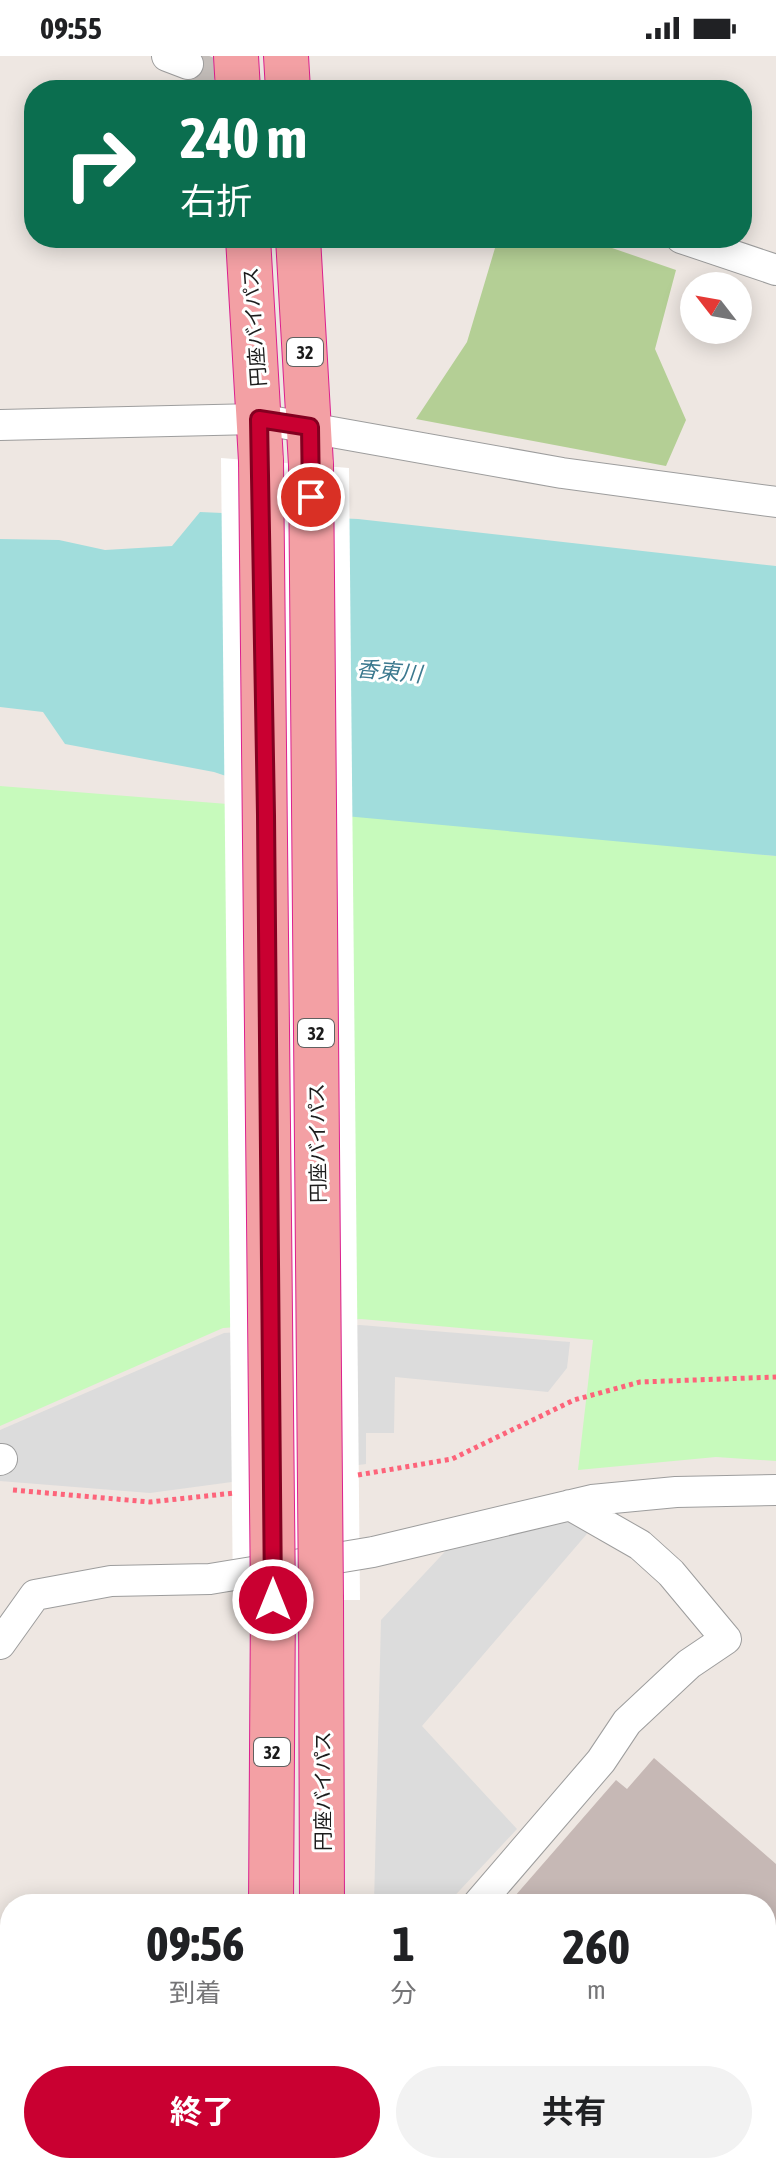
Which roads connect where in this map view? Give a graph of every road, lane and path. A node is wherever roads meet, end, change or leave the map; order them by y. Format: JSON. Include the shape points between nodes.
{"nodes":[{"id":1,"x":236,"y":56,"type":"edge"},
{"id":2,"x":286,"y":56,"type":"edge"},
{"id":3,"x":237,"y":80,"type":"edge"},
{"id":4,"x":287,"y":80,"type":"edge"},
{"id":5,"x":249,"y":248,"type":"edge"},
{"id":6,"x":299,"y":248,"type":"edge"},
{"id":7,"x":711,"y":248,"type":"edge"},
{"id":8,"x":776,"y":270,"type":"edge"},
{"id":9,"x":0,"y":425,"type":"edge"},
{"id":10,"x":260,"y":440,"type":"junction"},
{"id":11,"x":310,"y":446,"type":"junction"},
{"id":12,"x":776,"y":502,"type":"edge"},
{"id":13,"x":776,"y":1377,"type":"edge"},
{"id":14,"x":1,"y":1469,"type":"edge"},
{"id":15,"x":345,"y":1477,"type":"dead end"},
{"id":16,"x":776,"y":1490,"type":"edge"},
{"id":17,"x":243,"y":1492,"type":"dead end"},
{"id":18,"x":570,"y":1505,"type":"junction"},
{"id":19,"x":0,"y":1644,"type":"edge"},
{"id":20,"x":271,"y":1894,"type":"edge"},
{"id":21,"x":322,"y":1894,"type":"edge"},
{"id":22,"x":487,"y":1894,"type":"edge"}],
"edges":[{"from":1,"to":3,"type":"highway"},
{"from":2,"to":4,"type":"highway"},
{"from":5,"to":10,"type":"highway","name":"円座バイパス","number":"32"},
{"from":6,"to":11,"type":"highway","name":"円座バイパス","number":"32"},
{"from":7,"to":8,"type":"street"},
{"from":9,"to":10,"type":"street"},
{"from":10,"to":11,"type":"street"},
{"from":10,"to":20,"type":"highway","name":"円座バイパス","number":"32","bridge":true,"via":[[273,1600]]},
{"from":11,"to":12,"type":"street"},
{"from":11,"to":21,"type":"highway","name":"円座バイパス","number":"32","bridge":true},
{"from":13,"to":15,"type":"path","via":[[640,1382],[574,1400],[452,1459]]},
{"from":14,"to":17,"type":"path","via":[[150,1502]]},
{"from":16,"to":18,"type":"street","via":[[676,1492]]},
{"from":18,"to":19,"type":"street","via":[[373,1552],[255,1572],[210,1579],[111,1581],[35,1595]]},
{"from":18,"to":22,"type":"street","via":[[640,1545],[726,1639],[689,1664],[627,1722],[601,1761]]}]}
